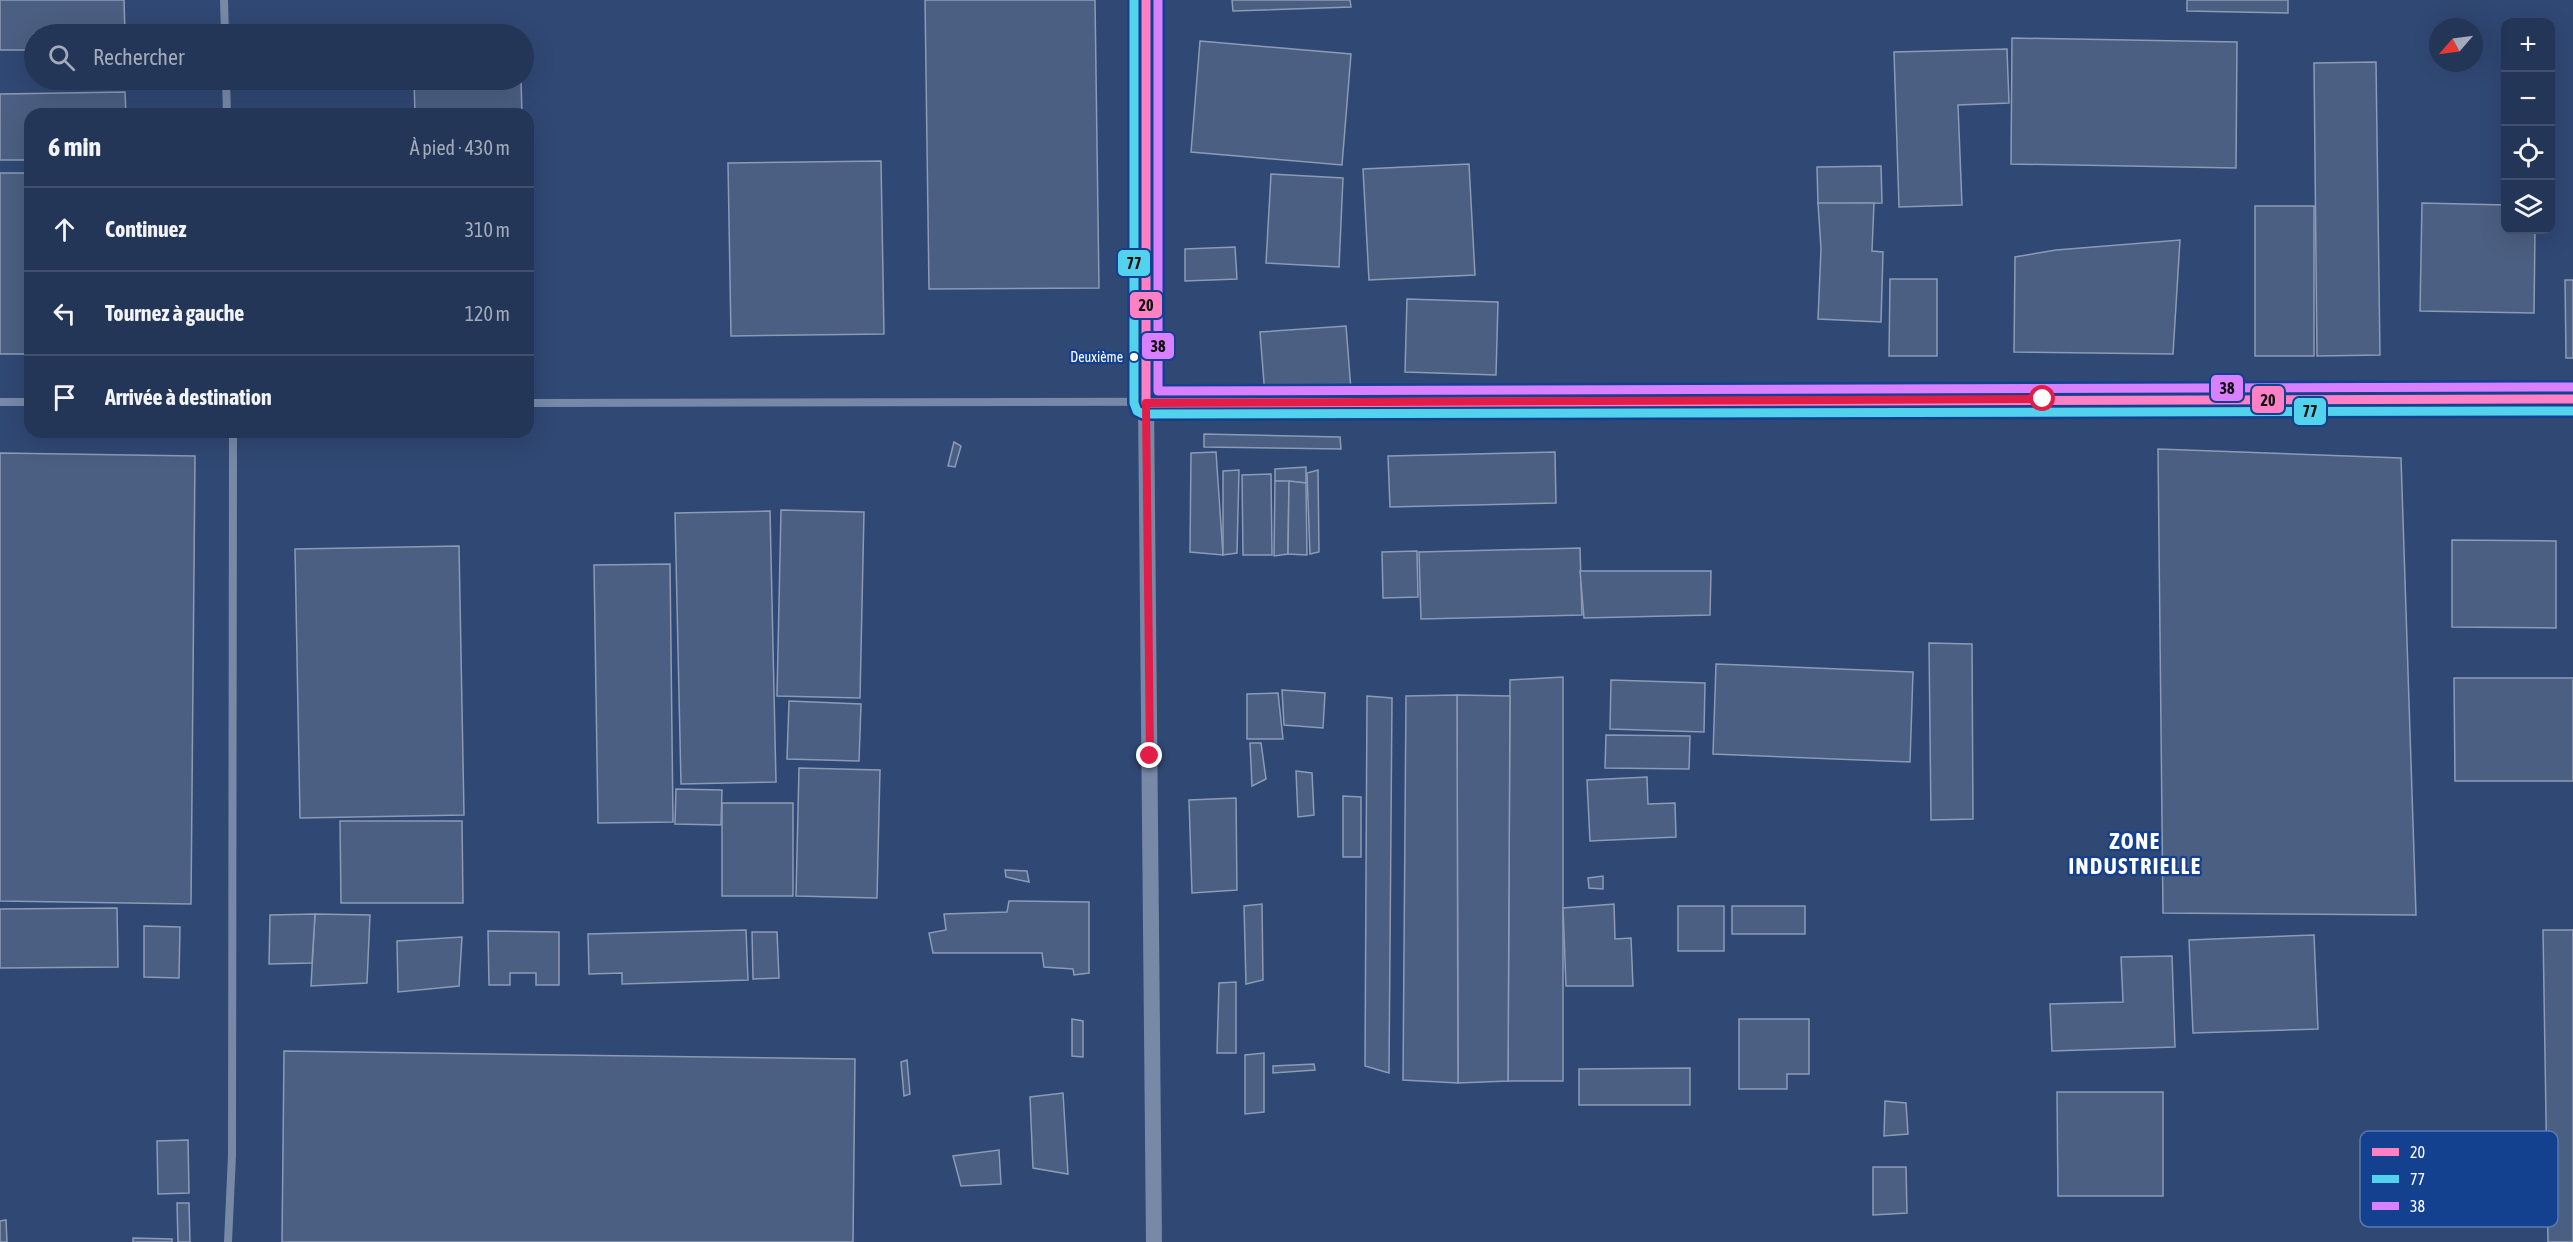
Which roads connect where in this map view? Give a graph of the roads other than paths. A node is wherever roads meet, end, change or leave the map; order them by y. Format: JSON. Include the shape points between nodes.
{"nodes":[{"id":1,"x":224,"y":0,"type":"edge"},
{"id":2,"x":1146,"y":0,"type":"edge"},
{"id":3,"x":225,"y":24,"type":"edge"},
{"id":4,"x":226,"y":90,"type":"edge"},
{"id":5,"x":227,"y":108,"type":"edge"},
{"id":6,"x":2573,"y":399,"type":"edge"},
{"id":7,"x":0,"y":402,"type":"edge"},
{"id":8,"x":24,"y":402,"type":"edge"},
{"id":9,"x":534,"y":403,"type":"edge"},
{"id":10,"x":1146,"y":403,"type":"junction"},
{"id":11,"x":233,"y":438,"type":"edge"},
{"id":12,"x":228,"y":1242,"type":"edge"},
{"id":13,"x":1154,"y":1242,"type":"edge"}],
"edges":[{"from":1,"to":3,"type":"lane"},
{"from":2,"to":10,"type":"street"},
{"from":4,"to":5,"type":"lane"},
{"from":6,"to":10,"type":"lane"},
{"from":7,"to":8,"type":"lane"},
{"from":9,"to":10,"type":"lane"},
{"from":10,"to":13,"type":"street"},
{"from":11,"to":12,"type":"lane","via":[[232,1155]]}]}
